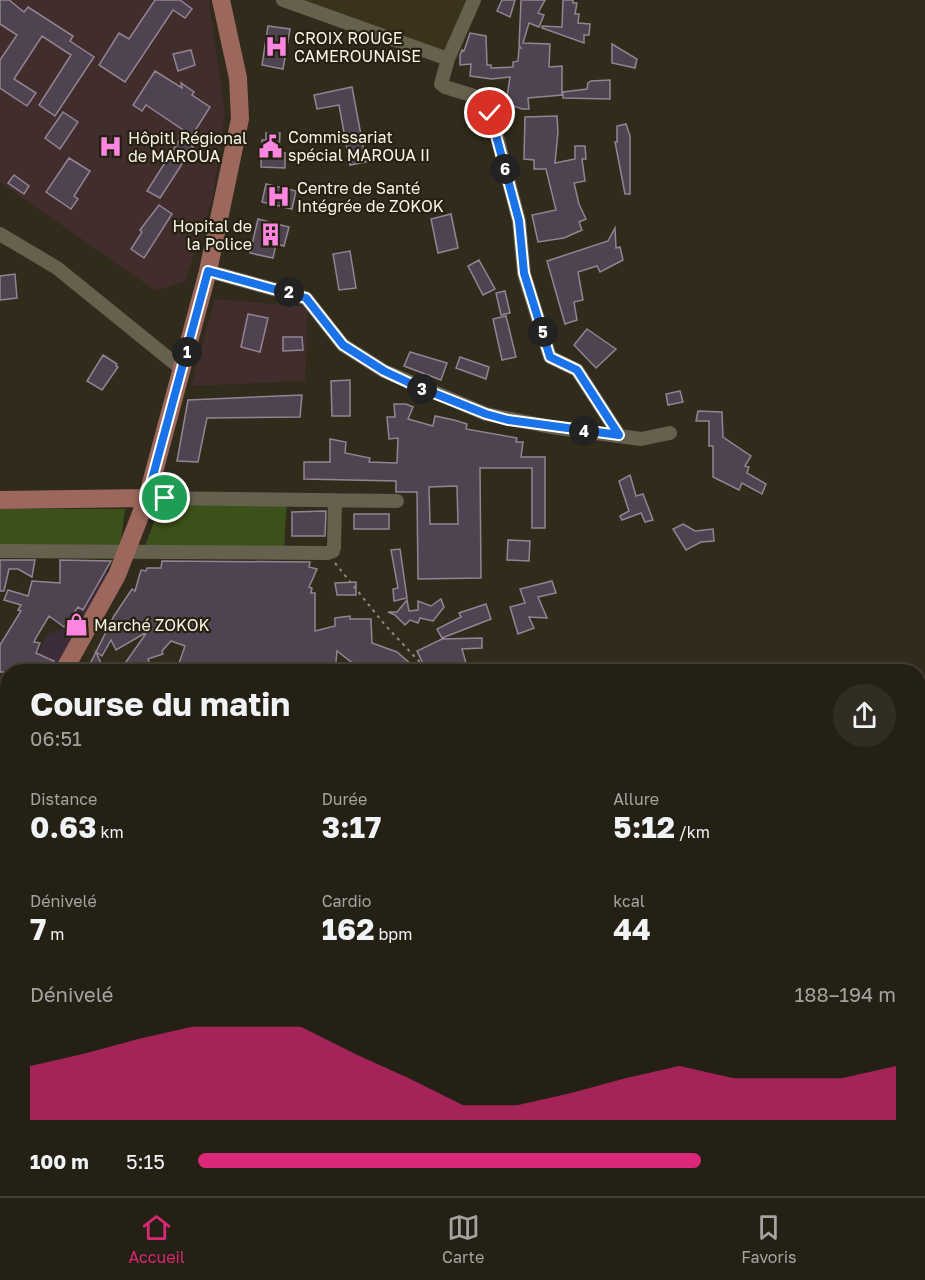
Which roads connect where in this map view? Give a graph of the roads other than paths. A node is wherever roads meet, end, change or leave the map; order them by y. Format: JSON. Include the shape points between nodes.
{"nodes":[{"id":1,"x":221,"y":0,"type":"edge"},
{"id":2,"x":283,"y":0,"type":"edge"},
{"id":3,"x":474,"y":0,"type":"edge"},
{"id":4,"x":448,"y":59,"type":"junction"},
{"id":5,"x":0,"y":234,"type":"edge"},
{"id":6,"x":208,"y":271,"type":"junction"},
{"id":7,"x":183,"y":370,"type":"junction"},
{"id":8,"x":670,"y":433,"type":"dead end"},
{"id":9,"x":619,"y":435,"type":"junction"},
{"id":10,"x":147,"y":498,"type":"junction"},
{"id":11,"x":0,"y":500,"type":"edge"},
{"id":12,"x":335,"y":500,"type":"junction"},
{"id":13,"x":397,"y":501,"type":"dead end"},
{"id":14,"x":0,"y":550,"type":"edge"},
{"id":15,"x":127,"y":550,"type":"junction"},
{"id":16,"x":67,"y":664,"type":"edge"}],
"edges":[{"from":1,"to":6,"type":"main road","via":[[238,78],[240,119]]},
{"from":2,"to":4,"type":"street"},
{"from":3,"to":4,"type":"street"},
{"from":4,"to":9,"type":"street","via":[[441,84],[488,102],[519,221],[524,273],[550,357],[577,370]]},
{"from":5,"to":7,"type":"street","via":[[57,268]]},
{"from":6,"to":7,"type":"main road"},
{"from":6,"to":9,"type":"street","via":[[306,298],[343,345],[384,371],[486,414]]},
{"from":7,"to":10,"type":"main road"},
{"from":8,"to":9,"type":"street","via":[[641,439]]},
{"from":10,"to":11,"type":"main road"},
{"from":10,"to":12,"type":"street"},
{"from":10,"to":15,"type":"main road"},
{"from":12,"to":13,"type":"street"},
{"from":12,"to":15,"type":"street","via":[[334,547],[327,553]]},
{"from":14,"to":15,"type":"street"},
{"from":15,"to":16,"type":"main road"}]}
